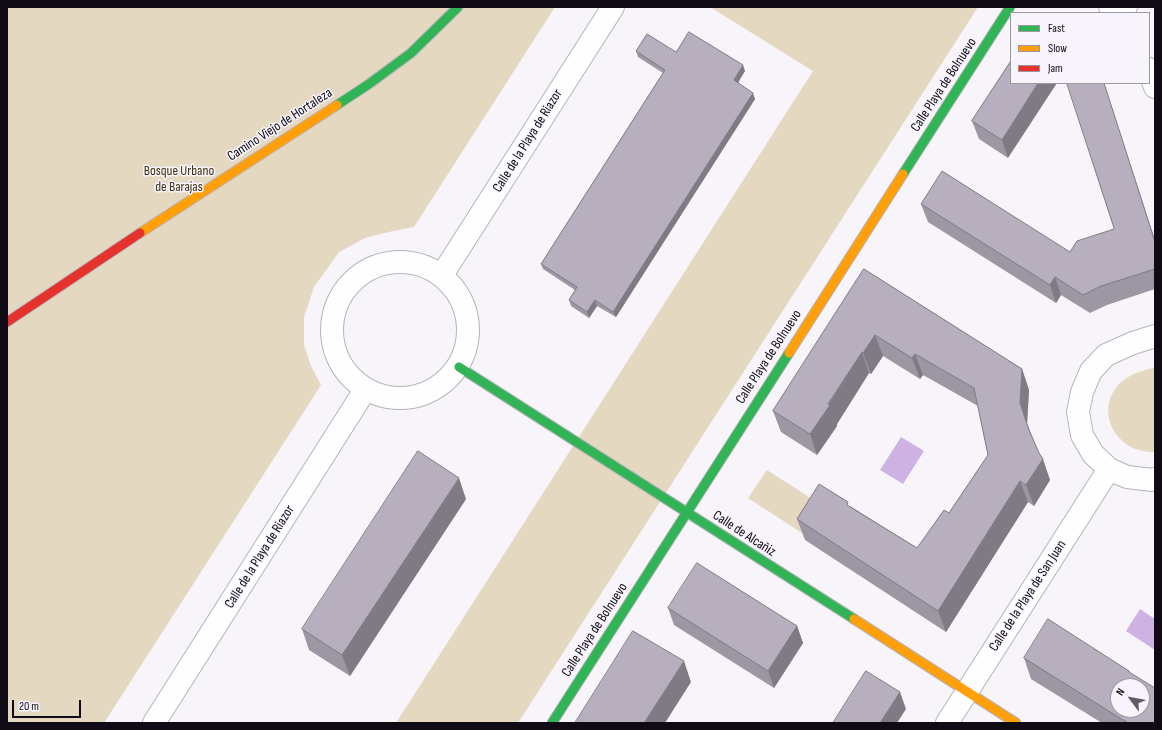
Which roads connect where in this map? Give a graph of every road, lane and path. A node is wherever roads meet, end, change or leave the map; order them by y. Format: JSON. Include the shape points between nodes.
{"nodes":[{"id":1,"x":458,"y":7,"type":"edge"},
{"id":2,"x":613,"y":7,"type":"edge"},
{"id":3,"x":1010,"y":7,"type":"edge"},
{"id":4,"x":1110,"y":7,"type":"edge"},
{"id":5,"x":1128,"y":7,"type":"edge"},
{"id":6,"x":1150,"y":72,"type":"edge"},
{"id":7,"x":1155,"y":87,"type":"edge"},
{"id":8,"x":442,"y":275,"type":"junction"},
{"id":9,"x":7,"y":322,"type":"edge"},
{"id":10,"x":1155,"y":336,"type":"edge"},
{"id":11,"x":459,"y":367,"type":"junction"},
{"id":12,"x":365,"y":390,"type":"junction"},
{"id":13,"x":1109,"y":469,"type":"junction"},
{"id":14,"x":1155,"y":480,"type":"edge"},
{"id":15,"x":686,"y":513,"type":"junction"},
{"id":16,"x":966,"y":692,"type":"junction"},
{"id":17,"x":154,"y":723,"type":"edge"},
{"id":18,"x":552,"y":723,"type":"edge"},
{"id":19,"x":947,"y":723,"type":"edge"},
{"id":20,"x":1016,"y":723,"type":"edge"}],
"edges":[{"from":1,"to":9,"type":"street","name":"Camino Viejo de Hortaleza","via":[[411,53],[369,84]]},
{"from":2,"to":8,"type":"street","name":"Calle de la Playa de Riazor"},
{"from":3,"to":15,"type":"street","name":"Calle Playa de Bolnuevo"},
{"from":4,"to":5,"type":"street","via":[[1114,10]]},
{"from":6,"to":7,"type":"street"},
{"from":8,"to":11,"type":"street","via":[[459,294],[468,318],[468,344]]},
{"from":8,"to":12,"type":"street","via":[[416,263],[388,262],[362,273],[342,293],[332,319],[333,348],[345,373]]},
{"from":10,"to":13,"type":"street","via":[[1106,355],[1091,371],[1082,392],[1078,412],[1082,435],[1093,454]]},
{"from":11,"to":12,"type":"street","via":[[440,387],[417,397],[391,399]]},
{"from":11,"to":15,"type":"street","name":"Calle de Alcañiz"},
{"from":12,"to":17,"type":"street","name":"Calle de la Playa de Riazor"},
{"from":13,"to":14,"type":"street","via":[[1127,477]]},
{"from":13,"to":16,"type":"street","name":"Calle de la Playa de San Juan"},
{"from":15,"to":16,"type":"street","name":"Calle de Alcañiz"},
{"from":15,"to":18,"type":"street","name":"Calle Playa de Bolnuevo"},
{"from":16,"to":19,"type":"street","name":"Calle de la Playa de San Juan"},
{"from":16,"to":20,"type":"street","name":"Calle de Alcañiz"}]}
